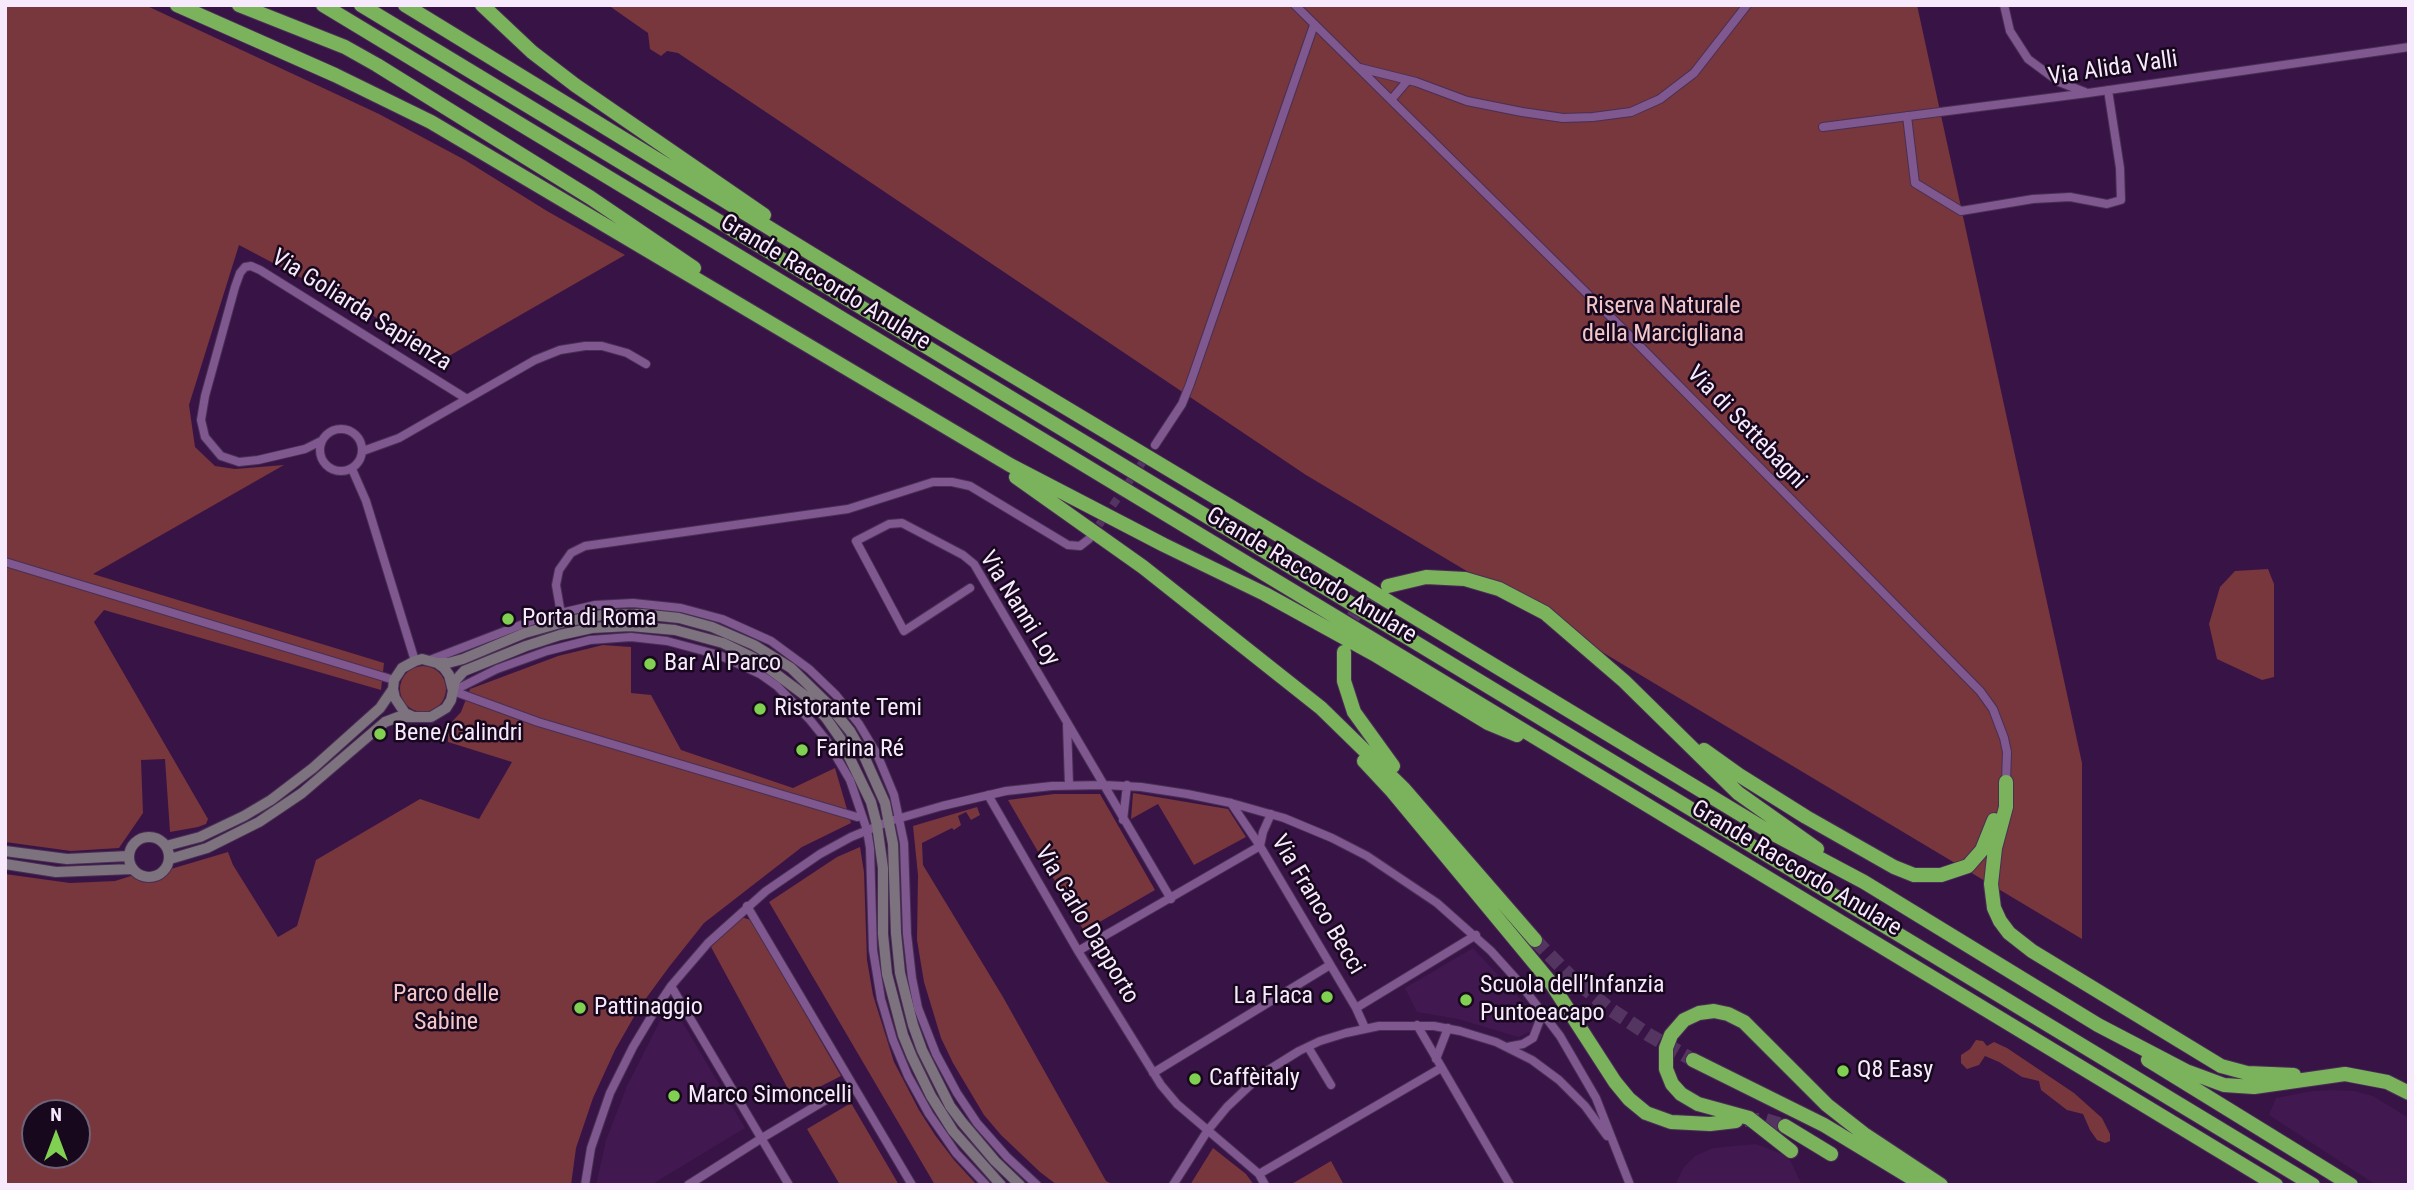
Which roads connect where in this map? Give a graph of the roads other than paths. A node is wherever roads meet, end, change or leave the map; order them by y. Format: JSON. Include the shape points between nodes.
{"nodes":[{"id":1,"x":177,"y":5,"type":"edge"},
{"id":2,"x":239,"y":5,"type":"edge"},
{"id":3,"x":323,"y":5,"type":"edge"},
{"id":4,"x":360,"y":5,"type":"edge"},
{"id":5,"x":405,"y":5,"type":"edge"},
{"id":6,"x":482,"y":5,"type":"edge"},
{"id":7,"x":1294,"y":5,"type":"edge"},
{"id":8,"x":1747,"y":5,"type":"edge"},
{"id":9,"x":2004,"y":5,"type":"edge"},
{"id":10,"x":1314,"y":25,"type":"junction"},
{"id":11,"x":2409,"y":47,"type":"edge"},
{"id":12,"x":1357,"y":67,"type":"junction"},
{"id":13,"x":1408,"y":80,"type":"junction"},
{"id":14,"x":2108,"y":90,"type":"junction"},
{"id":15,"x":2088,"y":93,"type":"junction"},
{"id":16,"x":1391,"y":100,"type":"junction"},
{"id":17,"x":1907,"y":116,"type":"junction"},
{"id":18,"x":1823,"y":127,"type":"dead end"},
{"id":19,"x":774,"y":325,"type":"junction"},
{"id":20,"x":936,"y":330,"type":"junction"},
{"id":21,"x":646,"y":364,"type":"dead end"},
{"id":22,"x":467,"y":399,"type":"junction"},
{"id":23,"x":961,"y":438,"type":"junction"},
{"id":24,"x":321,"y":441,"type":"junction"},
{"id":25,"x":1155,"y":445,"type":"tunnel mouth"},
{"id":26,"x":363,"y":451,"type":"junction"},
{"id":27,"x":352,"y":469,"type":"junction"},
{"id":28,"x":1089,"y":539,"type":"dead end"},
{"id":29,"x":5,"y":562,"type":"edge"},
{"id":30,"x":1388,"y":586,"type":"tunnel mouth"},
{"id":31,"x":970,"y":588,"type":"dead end"},
{"id":32,"x":560,"y":608,"type":"dead end"},
{"id":33,"x":1249,"y":651,"type":"junction"},
{"id":34,"x":1343,"y":652,"type":"tunnel mouth"},
{"id":35,"x":415,"y":661,"type":"junction"},
{"id":36,"x":433,"y":662,"type":"junction"},
{"id":37,"x":394,"y":685,"type":"junction"},
{"id":38,"x":453,"y":691,"type":"junction"},
{"id":39,"x":1642,"y":698,"type":"junction"},
{"id":40,"x":828,"y":703,"type":"junction"},
{"id":41,"x":414,"y":717,"type":"junction"},
{"id":42,"x":810,"y":720,"type":"junction"},
{"id":43,"x":1067,"y":722,"type":"junction"},
{"id":44,"x":1566,"y":757,"type":"junction"},
{"id":45,"x":2006,"y":782,"type":"junction"},
{"id":46,"x":1069,"y":785,"type":"junction"},
{"id":47,"x":1104,"y":785,"type":"junction"},
{"id":48,"x":1127,"y":785,"type":"junction"},
{"id":49,"x":988,"y":794,"type":"junction"},
{"id":50,"x":1231,"y":803,"type":"junction"},
{"id":51,"x":1271,"y":814,"type":"junction"},
{"id":52,"x":857,"y":817,"type":"dead end"},
{"id":53,"x":895,"y":819,"type":"junction"},
{"id":54,"x":1123,"y":820,"type":"junction"},
{"id":55,"x":872,"y":827,"type":"junction"},
{"id":56,"x":166,"y":846,"type":"junction"},
{"id":57,"x":1260,"y":846,"type":"junction"},
{"id":58,"x":5,"y":851,"type":"edge"},
{"id":59,"x":1462,"y":855,"type":"junction"},
{"id":60,"x":129,"y":856,"type":"junction"},
{"id":61,"x":170,"y":859,"type":"junction"},
{"id":62,"x":5,"y":864,"type":"edge"},
{"id":63,"x":132,"y":869,"type":"junction"},
{"id":64,"x":1864,"y":882,"type":"junction"},
{"id":65,"x":1171,"y":899,"type":"junction"},
{"id":66,"x":747,"y":906,"type":"junction"},
{"id":67,"x":1476,"y":935,"type":"junction"},
{"id":68,"x":1535,"y":940,"type":"tunnel mouth"},
{"id":69,"x":908,"y":949,"type":"junction"},
{"id":70,"x":873,"y":950,"type":"junction"},
{"id":71,"x":1078,"y":951,"type":"junction"},
{"id":72,"x":898,"y":961,"type":"junction"},
{"id":73,"x":1330,"y":965,"type":"junction"},
{"id":74,"x":886,"y":966,"type":"junction"},
{"id":75,"x":671,"y":986,"type":"junction"},
{"id":76,"x":1356,"y":1008,"type":"junction"},
{"id":77,"x":1543,"y":1012,"type":"junction"},
{"id":78,"x":1417,"y":1025,"type":"junction"},
{"id":79,"x":2098,"y":1025,"type":"junction"},
{"id":80,"x":1365,"y":1028,"type":"junction"},
{"id":81,"x":1448,"y":1028,"type":"junction"},
{"id":82,"x":1308,"y":1047,"type":"junction"},
{"id":83,"x":1507,"y":1048,"type":"junction"},
{"id":84,"x":1436,"y":1059,"type":"junction"},
{"id":85,"x":1693,"y":1060,"type":"tunnel mouth"},
{"id":86,"x":1441,"y":1068,"type":"junction"},
{"id":87,"x":1153,"y":1073,"type":"junction"},
{"id":88,"x":2313,"y":1077,"type":"junction"},
{"id":89,"x":1331,"y":1084,"type":"dead end"},
{"id":90,"x":851,"y":1086,"type":"junction"},
{"id":91,"x":2409,"y":1093,"type":"edge"},
{"id":92,"x":1736,"y":1121,"type":"tunnel mouth"},
{"id":93,"x":1785,"y":1126,"type":"tunnel mouth"},
{"id":94,"x":1208,"y":1130,"type":"junction"},
{"id":95,"x":762,"y":1138,"type":"junction"},
{"id":96,"x":1613,"y":1144,"type":"junction"},
{"id":97,"x":1791,"y":1151,"type":"dead end"},
{"id":98,"x":1831,"y":1154,"type":"dead end"},
{"id":99,"x":1259,"y":1174,"type":"junction"},
{"id":100,"x":585,"y":1185,"type":"edge"},
{"id":101,"x":688,"y":1185,"type":"edge"},
{"id":102,"x":789,"y":1185,"type":"edge"},
{"id":103,"x":912,"y":1185,"type":"edge"},
{"id":104,"x":986,"y":1185,"type":"edge"},
{"id":105,"x":1001,"y":1185,"type":"edge"},
{"id":106,"x":1020,"y":1185,"type":"edge"},
{"id":107,"x":1037,"y":1185,"type":"edge"},
{"id":108,"x":1173,"y":1185,"type":"edge"},
{"id":109,"x":1265,"y":1185,"type":"edge"},
{"id":110,"x":1510,"y":1185,"type":"edge"},
{"id":111,"x":1630,"y":1185,"type":"edge"},
{"id":112,"x":1923,"y":1185,"type":"edge"},
{"id":113,"x":1941,"y":1185,"type":"edge"},
{"id":114,"x":2276,"y":1185,"type":"edge"},
{"id":115,"x":2313,"y":1185,"type":"edge"},
{"id":116,"x":2351,"y":1185,"type":"edge"}],
"edges":[{"from":1,"to":19,"type":"highway","via":[[416,114]]},
{"from":2,"to":19,"type":"highway","via":[[345,47],[377,65],[624,219]]},
{"from":3,"to":44,"type":"highway","name":"Grande Raccordo Anulare"},
{"from":4,"to":115,"type":"highway","name":"Grande Raccordo Anulare"},
{"from":5,"to":20,"type":"highway","name":"Grande Raccordo Anulare"},
{"from":6,"to":20,"type":"highway","via":[[602,105]]},
{"from":7,"to":10,"type":"street","name":"Via di Settebagni"},
{"from":8,"to":13,"type":"street","via":[[1694,73],[1660,99],[1631,112],[1563,118],[1468,101]]},
{"from":9,"to":15,"type":"street","via":[[2010,31],[2028,59],[2059,82]]},
{"from":10,"to":12,"type":"street","name":"Via di Settebagni"},
{"from":10,"to":25,"type":"street","via":[[1190,384]]},
{"from":11,"to":14,"type":"street","name":"Via Alida Valli"},
{"from":12,"to":13,"type":"street"},
{"from":12,"to":16,"type":"street","name":"Via di Settebagni"},
{"from":13,"to":16,"type":"street"},
{"from":14,"to":15,"type":"street","name":"Via Alida Valli"},
{"from":14,"to":17,"type":"street","via":[[2121,200],[2107,204],[2070,197],[1961,211],[1915,183]]},
{"from":15,"to":17,"type":"street","name":"Via Alida Valli"},
{"from":16,"to":45,"type":"street","name":"Via di Settebagni","via":[[1980,691],[2004,738]]},
{"from":17,"to":18,"type":"street","name":"Via Alida Valli"},
{"from":19,"to":23,"type":"highway"},
{"from":20,"to":64,"type":"highway","name":"Grande Raccordo Anulare","via":[[1768,831]]},
{"from":21,"to":22,"type":"street","via":[[615,349],[572,347],[535,360]]},
{"from":22,"to":24,"type":"street","name":"Via Goliarda Sapienza","via":[[260,270],[245,267],[235,287],[205,396],[201,420],[205,437],[221,456],[239,462],[305,450]]},
{"from":22,"to":26,"type":"street","via":[[399,438]]},
{"from":23,"to":33,"type":"highway","via":[[1143,567]]},
{"from":23,"to":44,"type":"highway","via":[[1058,492],[1277,601],[1488,723]]},
{"from":24,"to":26,"type":"street","via":[[331,431],[346,429],[358,437]]},
{"from":24,"to":27,"type":"street","via":[[320,455],[326,466]]},
{"from":26,"to":27,"type":"street"},
{"from":27,"to":35,"type":"street"},
{"from":28,"to":32,"type":"street","via":[[1068,545],[970,486],[933,482],[848,509],[585,545],[559,570]]},
{"from":29,"to":37,"type":"street"},
{"from":30,"to":39,"type":"highway","via":[[1439,576],[1506,592],[1563,626]]},
{"from":31,"to":43,"type":"street","name":"Via Nanni Loy","via":[[904,631],[856,541],[889,524],[902,523],[969,559]]},
{"from":33,"to":59,"type":"highway","via":[[1370,754]]},
{"from":33,"to":92,"type":"highway","via":[[1400,801],[1551,983],[1629,1099],[1667,1122]]},
{"from":34,"to":59,"type":"highway","via":[[1345,681],[1356,717]]},
{"from":35,"to":36,"type":"street"},
{"from":35,"to":37,"type":"street","via":[[402,668]]},
{"from":36,"to":38,"type":"street","via":[[449,675]]},
{"from":36,"to":40,"type":"street","via":[[463,659],[564,622],[611,615],[659,615],[712,627],[754,645],[790,668]]},
{"from":37,"to":41,"type":"street","via":[[399,706]]},
{"from":37,"to":56,"type":"street","via":[[380,708],[271,800],[209,832]]},
{"from":38,"to":40,"type":"street","via":[[464,671],[526,646],[592,628],[640,626],[691,633],[747,654]]},
{"from":38,"to":41,"type":"street","via":[[439,713]]},
{"from":38,"to":42,"type":"street","via":[[507,665],[570,644],[649,638],[735,662],[777,686]]},
{"from":38,"to":52,"type":"street","via":[[538,722]]},
{"from":39,"to":45,"type":"highway","via":[[1716,759],[1768,794],[1914,875],[1947,874],[1974,861],[1987,839]]},
{"from":39,"to":64,"type":"highway","via":[[1748,801]]},
{"from":40,"to":42,"type":"street"},
{"from":40,"to":53,"type":"street","via":[[850,731]]},
{"from":40,"to":55,"type":"street","via":[[867,792]]},
{"from":41,"to":61,"type":"street","via":[[385,723],[302,793],[259,822],[207,848]]},
{"from":42,"to":55,"type":"street","via":[[843,765]]},
{"from":43,"to":46,"type":"street","name":"Via Nanni Loy"},
{"from":43,"to":47,"type":"street","name":"Via Nanni Loy"},
{"from":44,"to":114,"type":"highway","name":"Grande Raccordo Anulare"},
{"from":45,"to":88,"type":"highway","via":[[1991,894],[2000,921],[2014,937],[2221,1066],[2247,1073]]},
{"from":46,"to":47,"type":"street"},
{"from":46,"to":49,"type":"street"},
{"from":47,"to":48,"type":"street"},
{"from":47,"to":54,"type":"street","name":"Via Nanni Loy"},
{"from":48,"to":50,"type":"street"},
{"from":48,"to":54,"type":"street"},
{"from":49,"to":53,"type":"street"},
{"from":49,"to":71,"type":"street","name":"Via Carlo Dapporto"},
{"from":50,"to":51,"type":"street"},
{"from":50,"to":57,"type":"street","name":"Via Franco Becci"},
{"from":51,"to":57,"type":"street"},
{"from":51,"to":67,"type":"street","via":[[1374,859]]},
{"from":53,"to":55,"type":"street"},
{"from":53,"to":69,"type":"street","via":[[904,843]]},
{"from":53,"to":72,"type":"street"},
{"from":54,"to":65,"type":"street","name":"Via Nanni Loy"},
{"from":55,"to":66,"type":"street","via":[[798,867]]},
{"from":55,"to":70,"type":"street"},
{"from":55,"to":74,"type":"street","via":[[883,868]]},
{"from":56,"to":60,"type":"street","via":[[155,838],[142,838]]},
{"from":56,"to":61,"type":"street"},
{"from":57,"to":65,"type":"street"},
{"from":57,"to":73,"type":"street","name":"Via Franco Becci"},
{"from":58,"to":60,"type":"street","via":[[67,859]]},
{"from":59,"to":68,"type":"highway"},
{"from":60,"to":63,"type":"street"},
{"from":61,"to":63,"type":"street","via":[[164,871],[153,877],[140,876]]},
{"from":62,"to":63,"type":"street","via":[[69,872]]},
{"from":64,"to":79,"type":"highway","name":"Grande Raccordo Anulare"},
{"from":65,"to":71,"type":"street"},
{"from":66,"to":75,"type":"street"},
{"from":66,"to":90,"type":"street"},
{"from":67,"to":76,"type":"street"},
{"from":67,"to":77,"type":"street"},
{"from":69,"to":72,"type":"street"},
{"from":69,"to":107,"type":"street","via":[[919,1008],[947,1076],[977,1123]]},
{"from":70,"to":74,"type":"street"},
{"from":70,"to":104,"type":"street","via":[[887,1021],[913,1086],[948,1143]]},
{"from":71,"to":87,"type":"street","name":"Via Carlo Dapporto"},
{"from":72,"to":106,"type":"street","via":[[913,1025],[950,1106],[974,1139]]},
{"from":73,"to":76,"type":"street","name":"Via Franco Becci"},
{"from":73,"to":87,"type":"street"},
{"from":74,"to":105,"type":"street","via":[[903,1035],[923,1082],[960,1140]]},
{"from":75,"to":95,"type":"street"},
{"from":75,"to":100,"type":"street","via":[[610,1093],[591,1148]]},
{"from":76,"to":80,"type":"street","name":"Via Franco Becci"},
{"from":77,"to":83,"type":"street","via":[[1533,1038]]},
{"from":77,"to":96,"type":"street","via":[[1591,1088]]},
{"from":78,"to":80,"type":"street"},
{"from":78,"to":81,"type":"street"},
{"from":78,"to":84,"type":"street"},
{"from":79,"to":88,"type":"highway","via":[[2186,1071],[2224,1085],[2254,1087]]},
{"from":79,"to":116,"type":"highway"},
{"from":80,"to":82,"type":"street"},
{"from":81,"to":83,"type":"street"},
{"from":81,"to":84,"type":"street"},
{"from":82,"to":89,"type":"street"},
{"from":82,"to":94,"type":"street","via":[[1254,1080]]},
{"from":83,"to":96,"type":"street","via":[[1541,1066],[1565,1086]]},
{"from":84,"to":86,"type":"street"},
{"from":85,"to":112,"type":"highway","via":[[1824,1125]]},
{"from":86,"to":99,"type":"street"},
{"from":86,"to":110,"type":"street"},
{"from":87,"to":94,"type":"street","name":"Via Carlo Dapporto","via":[[1172,1098]]},
{"from":88,"to":91,"type":"highway","via":[[2357,1075]]},
{"from":90,"to":95,"type":"street"},
{"from":90,"to":103,"type":"street"},
{"from":93,"to":98,"type":"highway"},
{"from":94,"to":99,"type":"street","name":"Via Carlo Dapporto"},
{"from":94,"to":108,"type":"street"},
{"from":95,"to":101,"type":"street"},
{"from":95,"to":102,"type":"street"},
{"from":96,"to":111,"type":"street"},
{"from":97,"to":113,"type":"highway","via":[[1753,1119],[1692,1101],[1672,1084],[1666,1048],[1684,1020],[1714,1011],[1744,1022],[1827,1105]]},
{"from":99,"to":109,"type":"street"}]}
